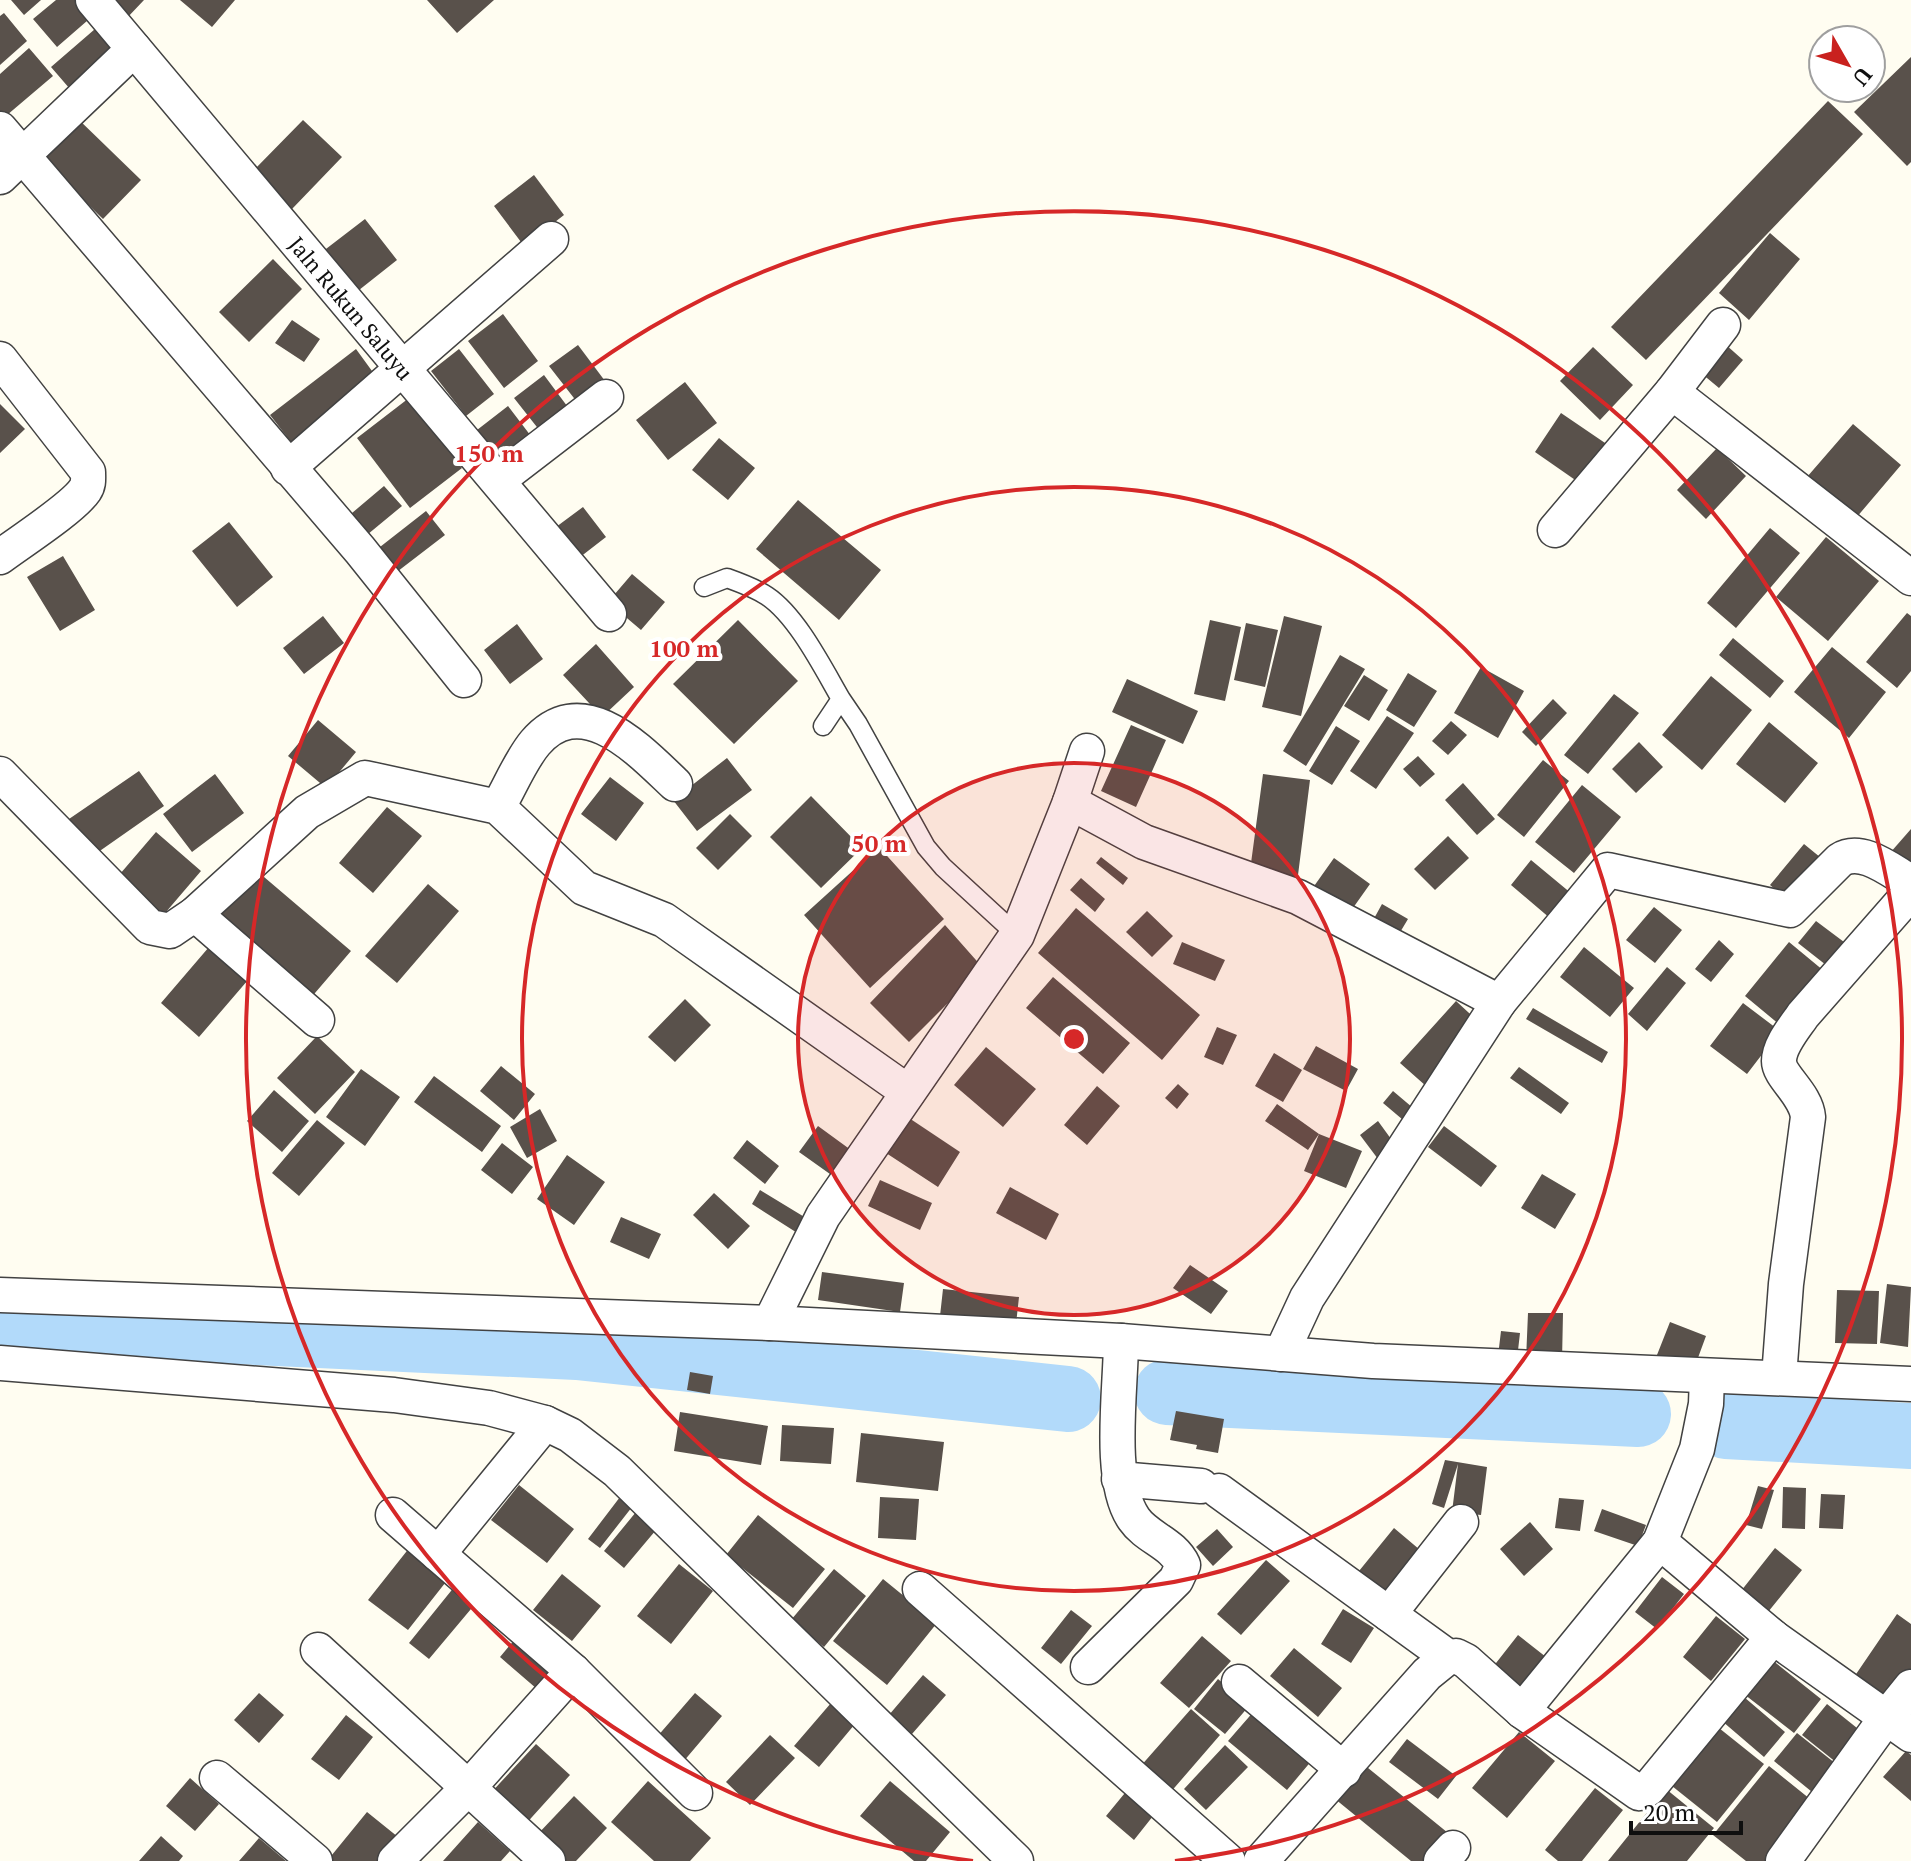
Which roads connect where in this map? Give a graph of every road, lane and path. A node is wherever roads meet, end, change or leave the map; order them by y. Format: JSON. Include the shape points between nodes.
{"nodes":[{"id":1,"x":93,"y":0,"type":"edge"},
{"id":2,"x":134,"y":49,"type":"junction"},
{"id":3,"x":0,"y":129,"type":"edge"},
{"id":4,"x":12,"y":166,"type":"edge"},
{"id":5,"x":551,"y":239,"type":"dead end"},
{"id":6,"x":1723,"y":325,"type":"dead end"},
{"id":7,"x":0,"y":359,"type":"edge"},
{"id":8,"x":403,"y":368,"type":"junction"},
{"id":9,"x":1672,"y":392,"type":"junction"},
{"id":10,"x":606,"y":397,"type":"dead end"},
{"id":11,"x":288,"y":468,"type":"junction"},
{"id":12,"x":498,"y":480,"type":"junction"},
{"id":13,"x":1555,"y":530,"type":"dead end"},
{"id":14,"x":0,"y":557,"type":"edge"},
{"id":15,"x":1911,"y":578,"type":"edge"},
{"id":16,"x":704,"y":587,"type":"dead end"},
{"id":17,"x":609,"y":614,"type":"dead end"},
{"id":18,"x":464,"y":680,"type":"dead end"},
{"id":19,"x":841,"y":699,"type":"junction"},
{"id":20,"x":823,"y":726,"type":"dead end"},
{"id":21,"x":1087,"y":751,"type":"dead end"},
{"id":22,"x":0,"y":774,"type":"edge"},
{"id":23,"x":675,"y":784,"type":"dead end"},
{"id":24,"x":1070,"y":802,"type":"junction"},
{"id":25,"x":498,"y":807,"type":"junction"},
{"id":26,"x":1911,"y":882,"type":"edge"},
{"id":27,"x":1911,"y":892,"type":"edge"},
{"id":28,"x":195,"y":914,"type":"junction"},
{"id":29,"x":1017,"y":935,"type":"junction"},
{"id":30,"x":1499,"y":1002,"type":"junction"},
{"id":31,"x":317,"y":1020,"type":"dead end"},
{"id":32,"x":908,"y":1092,"type":"junction"},
{"id":33,"x":0,"y":1295,"type":"edge"},
{"id":34,"x":770,"y":1323,"type":"junction"},
{"id":35,"x":1121,"y":1352,"type":"junction"},
{"id":36,"x":1281,"y":1354,"type":"junction"},
{"id":37,"x":0,"y":1363,"type":"edge"},
{"id":38,"x":1779,"y":1377,"type":"junction"},
{"id":39,"x":1911,"y":1384,"type":"edge"},
{"id":40,"x":1707,"y":1390,"type":"junction"},
{"id":41,"x":545,"y":1423,"type":"junction"},
{"id":42,"x":1119,"y":1479,"type":"junction"},
{"id":43,"x":393,"y":1515,"type":"dead end"},
{"id":44,"x":1461,"y":1522,"type":"dead end"},
{"id":45,"x":1660,"y":1542,"type":"junction"},
{"id":46,"x":438,"y":1554,"type":"junction"},
{"id":47,"x":920,"y":1589,"type":"dead end"},
{"id":48,"x":1389,"y":1614,"type":"junction"},
{"id":49,"x":1773,"y":1637,"type":"junction"},
{"id":50,"x":318,"y":1650,"type":"dead end"},
{"id":51,"x":1448,"y":1657,"type":"junction"},
{"id":52,"x":1088,"y":1667,"type":"dead end"},
{"id":53,"x":573,"y":1671,"type":"junction"},
{"id":54,"x":1239,"y":1682,"type":"dead end"},
{"id":55,"x":1911,"y":1687,"type":"edge"},
{"id":56,"x":1522,"y":1711,"type":"junction"},
{"id":57,"x":1898,"y":1727,"type":"edge"},
{"id":58,"x":1344,"y":1770,"type":"junction"},
{"id":59,"x":217,"y":1778,"type":"dead end"},
{"id":60,"x":470,"y":1786,"type":"junction"},
{"id":61,"x":695,"y":1793,"type":"dead end"},
{"id":62,"x":315,"y":1861,"type":"edge"},
{"id":63,"x":395,"y":1861,"type":"edge"},
{"id":64,"x":548,"y":1861,"type":"edge"},
{"id":65,"x":1016,"y":1861,"type":"edge"},
{"id":66,"x":1228,"y":1861,"type":"edge"},
{"id":67,"x":1261,"y":1861,"type":"edge"},
{"id":68,"x":1783,"y":1861,"type":"edge"}],
"edges":[{"from":1,"to":2,"type":"street","name":"Jaln Rukun Saluyu"},
{"from":2,"to":4,"type":"street"},
{"from":2,"to":8,"type":"street","name":"Jaln Rukun Saluyu"},
{"from":3,"to":4,"type":"street"},
{"from":4,"to":11,"type":"street"},
{"from":5,"to":8,"type":"street"},
{"from":6,"to":9,"type":"street"},
{"from":7,"to":14,"type":"street","via":[[88,472],[88,485],[78,498]]},
{"from":8,"to":11,"type":"street"},
{"from":8,"to":12,"type":"street","name":"Jaln Rukun Saluyu"},
{"from":9,"to":13,"type":"street"},
{"from":9,"to":15,"type":"street"},
{"from":10,"to":12,"type":"street"},
{"from":11,"to":18,"type":"street"},
{"from":12,"to":17,"type":"street","name":"Jaln Rukun Saluyu"},
{"from":16,"to":19,"type":"lane","via":[[727,578],[770,598],[803,634]]},
{"from":19,"to":20,"type":"lane"},
{"from":19,"to":29,"type":"lane","via":[[926,847]]},
{"from":21,"to":24,"type":"street"},
{"from":22,"to":28,"type":"street","via":[[150,927],[170,931]]},
{"from":23,"to":25,"type":"street","via":[[632,744],[582,720],[561,724],[534,744]]},
{"from":24,"to":29,"type":"street"},
{"from":24,"to":30,"type":"street","via":[[1144,842],[1298,897]]},
{"from":25,"to":28,"type":"street","via":[[365,778],[307,812]]},
{"from":25,"to":32,"type":"street","via":[[584,888],[664,920]]},
{"from":26,"to":30,"type":"street","via":[[1850,854],[1790,910],[1608,870]]},
{"from":27,"to":38,"type":"street","via":[[1803,1015],[1779,1057],[1808,1117]]},
{"from":28,"to":31,"type":"street"},
{"from":29,"to":32,"type":"street"},
{"from":30,"to":36,"type":"street","via":[[1307,1298]]},
{"from":32,"to":34,"type":"street","via":[[823,1216]]},
{"from":33,"to":34,"type":"street"},
{"from":34,"to":35,"type":"street"},
{"from":35,"to":36,"type":"street"},
{"from":35,"to":42,"type":"street"},
{"from":36,"to":40,"type":"street"},
{"from":37,"to":41,"type":"street","via":[[394,1395],[489,1408]]},
{"from":38,"to":39,"type":"street"},
{"from":38,"to":40,"type":"street"},
{"from":40,"to":45,"type":"street","via":[[1697,1449]]},
{"from":41,"to":46,"type":"street"},
{"from":41,"to":65,"type":"street","via":[[617,1471]]},
{"from":42,"to":48,"type":"street","via":[[1210,1488]]},
{"from":42,"to":52,"type":"street","via":[[1135,1522],[1178,1554],[1183,1565],[1176,1580]]},
{"from":43,"to":46,"type":"street"},
{"from":44,"to":48,"type":"street"},
{"from":45,"to":49,"type":"street"},
{"from":45,"to":56,"type":"street"},
{"from":46,"to":53,"type":"street"},
{"from":47,"to":66,"type":"street"},
{"from":48,"to":51,"type":"street"},
{"from":49,"to":56,"type":"street","via":[[1645,1792],[1629,1788]]},
{"from":49,"to":57,"type":"street"},
{"from":50,"to":60,"type":"street"},
{"from":51,"to":56,"type":"street","via":[[1466,1661]]},
{"from":51,"to":58,"type":"street"},
{"from":53,"to":60,"type":"street"},
{"from":53,"to":61,"type":"street"},
{"from":54,"to":58,"type":"street"},
{"from":55,"to":57,"type":"street"},
{"from":57,"to":68,"type":"street"},
{"from":58,"to":67,"type":"street"},
{"from":59,"to":62,"type":"street"},
{"from":60,"to":63,"type":"street"},
{"from":60,"to":64,"type":"street"}]}
